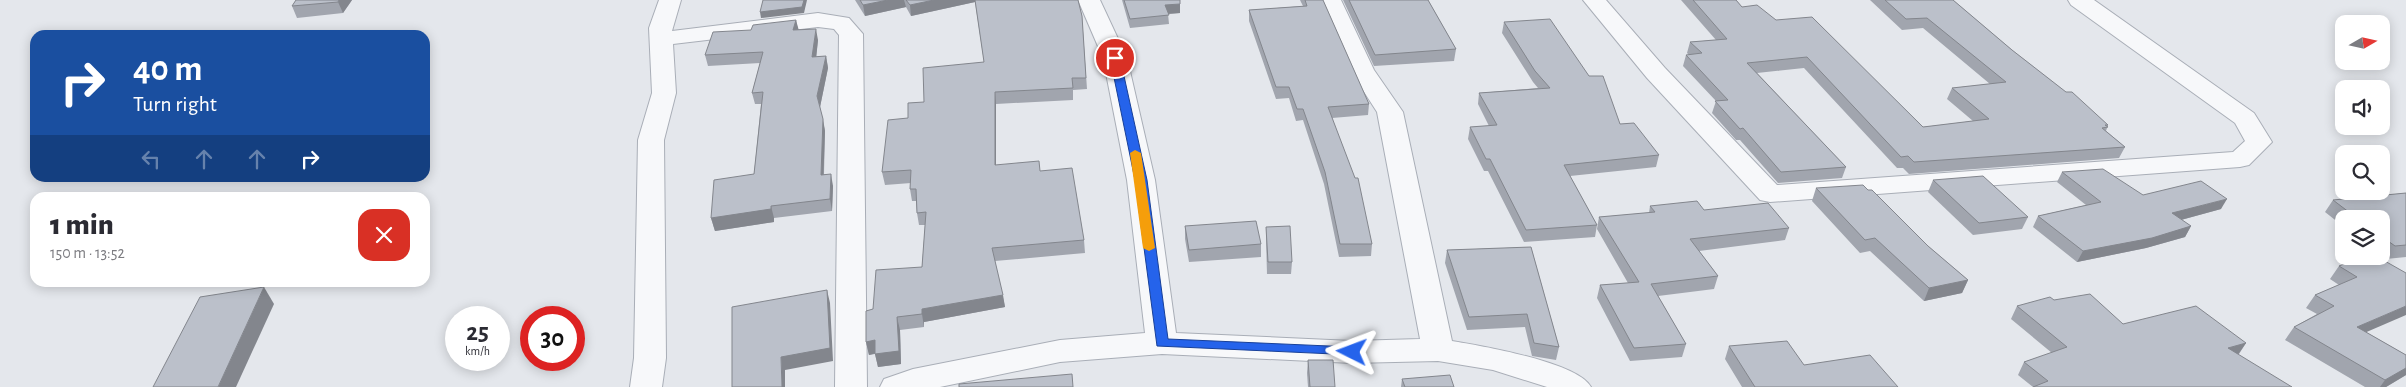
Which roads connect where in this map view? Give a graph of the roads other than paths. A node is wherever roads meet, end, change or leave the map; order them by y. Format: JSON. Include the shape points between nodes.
{"nodes":[{"id":1,"x":670,"y":0,"type":"edge"},
{"id":2,"x":1089,"y":0,"type":"edge"},
{"id":3,"x":1330,"y":0,"type":"edge"},
{"id":4,"x":1594,"y":0,"type":"edge"},
{"id":5,"x":2079,"y":0,"type":"edge"},
{"id":6,"x":660,"y":39,"type":"junction"},
{"id":7,"x":1162,"y":343,"type":"junction"},
{"id":8,"x":1438,"y":350,"type":"junction"},
{"id":9,"x":646,"y":387,"type":"edge"},
{"id":10,"x":851,"y":387,"type":"edge"},
{"id":11,"x":896,"y":387,"type":"edge"},
{"id":12,"x":1575,"y":387,"type":"edge"}],
"edges":[{"from":1,"to":6,"type":"street","via":[[660,28]]},
{"from":2,"to":7,"type":"street","via":[[1115,58],[1139,171]]},
{"from":3,"to":8,"type":"street","via":[[1362,70],[1390,112]]},
{"from":4,"to":5,"type":"street","via":[[1656,73],[1770,194],[2240,159],[2259,142],[2245,118]]},
{"from":6,"to":9,"type":"street","via":[[664,93],[651,140],[651,319]]},
{"from":6,"to":10,"type":"street","via":[[818,20],[841,23],[851,34]]},
{"from":7,"to":8,"type":"street","via":[[1352,352]]},
{"from":7,"to":11,"type":"street","via":[[1060,351]]},
{"from":8,"to":12,"type":"street","via":[[1494,359],[1557,378]]}]}
